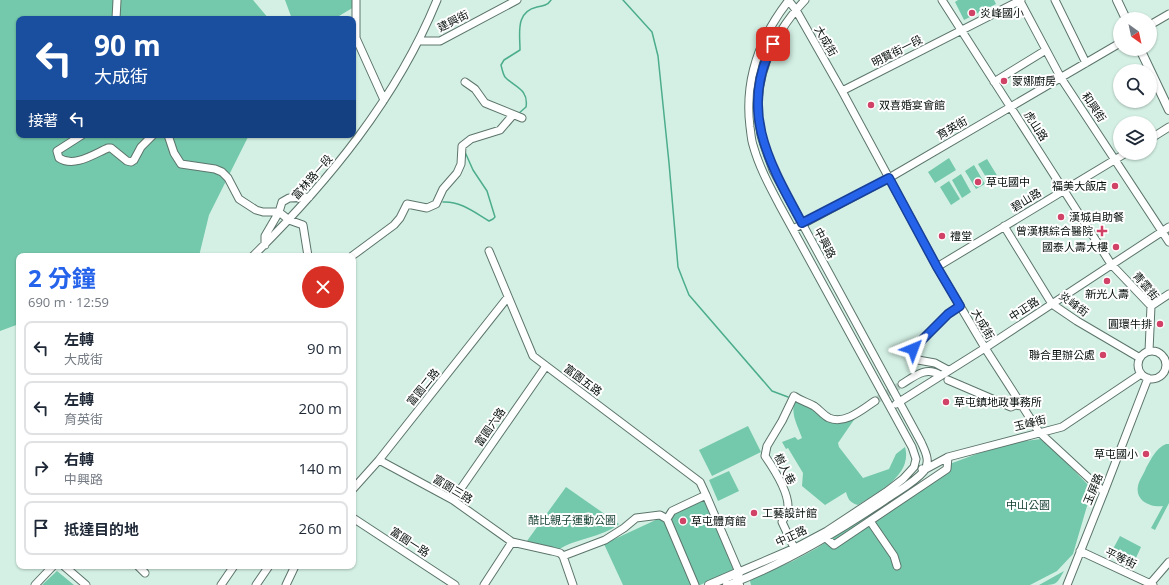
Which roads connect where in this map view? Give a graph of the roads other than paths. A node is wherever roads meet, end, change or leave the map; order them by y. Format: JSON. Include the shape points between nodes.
{"nodes":[{"id":1,"x":117,"y":0,"type":"edge"},
{"id":2,"x":356,"y":0,"type":"edge"},
{"id":3,"x":437,"y":0,"type":"edge"},
{"id":4,"x":517,"y":0,"type":"edge"},
{"id":5,"x":789,"y":0,"type":"edge"},
{"id":6,"x":805,"y":0,"type":"edge"},
{"id":7,"x":942,"y":0,"type":"edge"},
{"id":8,"x":1020,"y":0,"type":"edge"},
{"id":9,"x":1055,"y":0,"type":"edge"},
{"id":10,"x":1117,"y":0,"type":"edge"},
{"id":11,"x":796,"y":10,"type":"junction"},
{"id":12,"x":1123,"y":12,"type":"edge"},
{"id":13,"x":1169,"y":14,"type":"edge"},
{"id":14,"x":116,"y":16,"type":"edge"},
{"id":15,"x":1157,"y":21,"type":"edge"},
{"id":16,"x":961,"y":31,"type":"junction"},
{"id":17,"x":419,"y":41,"type":"junction"},
{"id":18,"x":1113,"y":47,"type":"edge"},
{"id":19,"x":1046,"y":50,"type":"junction"},
{"id":20,"x":1143,"y":56,"type":"edge"},
{"id":21,"x":1086,"y":63,"type":"junction"},
{"id":22,"x":1061,"y":78,"type":"junction"},
{"id":23,"x":466,"y":82,"type":"dead end"},
{"id":24,"x":994,"y":82,"type":"junction"},
{"id":25,"x":842,"y":91,"type":"junction"},
{"id":26,"x":384,"y":100,"type":"junction"},
{"id":27,"x":1010,"y":107,"type":"junction"},
{"id":28,"x":1169,"y":110,"type":"edge"},
{"id":29,"x":1169,"y":127,"type":"edge"},
{"id":30,"x":1157,"y":135,"type":"edge"},
{"id":31,"x":77,"y":138,"type":"edge"},
{"id":32,"x":150,"y":138,"type":"edge"},
{"id":33,"x":169,"y":138,"type":"edge"},
{"id":34,"x":1113,"y":155,"type":"edge"},
{"id":35,"x":1114,"y":160,"type":"edge"},
{"id":36,"x":1117,"y":160,"type":"edge"},
{"id":37,"x":889,"y":178,"type":"junction"},
{"id":38,"x":1064,"y":191,"type":"junction"},
{"id":39,"x":309,"y":197,"type":"junction"},
{"id":40,"x":279,"y":212,"type":"junction"},
{"id":41,"x":289,"y":220,"type":"junction"},
{"id":42,"x":802,"y":223,"type":"junction"},
{"id":43,"x":1004,"y":226,"type":"junction"},
{"id":44,"x":793,"y":229,"type":"junction"},
{"id":45,"x":1166,"y":229,"type":"edge"},
{"id":46,"x":1169,"y":242,"type":"edge"},
{"id":47,"x":264,"y":245,"type":"junction"},
{"id":48,"x":489,"y":251,"type":"dead end"},
{"id":49,"x":256,"y":253,"type":"edge"},
{"id":50,"x":308,"y":253,"type":"edge"},
{"id":51,"x":356,"y":253,"type":"edge"},
{"id":52,"x":1111,"y":264,"type":"junction"},
{"id":53,"x":937,"y":267,"type":"junction"},
{"id":54,"x":1169,"y":294,"type":"edge"},
{"id":55,"x":508,"y":297,"type":"junction"},
{"id":56,"x":1052,"y":304,"type":"junction"},
{"id":57,"x":960,"y":306,"type":"junction"},
{"id":58,"x":1151,"y":306,"type":"junction"},
{"id":59,"x":985,"y":348,"type":"junction"},
{"id":60,"x":1149,"y":351,"type":"junction"},
{"id":61,"x":1167,"y":356,"type":"edge"},
{"id":62,"x":1140,"y":358,"type":"junction"},
{"id":63,"x":546,"y":366,"type":"junction"},
{"id":64,"x":948,"y":370,"type":"junction"},
{"id":65,"x":1167,"y":374,"type":"edge"},
{"id":66,"x":940,"y":376,"type":"junction"},
{"id":67,"x":1144,"y":376,"type":"junction"},
{"id":68,"x":948,"y":380,"type":"dead end"},
{"id":69,"x":902,"y":384,"type":"tunnel mouth"},
{"id":70,"x":875,"y":401,"type":"tunnel mouth"},
{"id":71,"x":899,"y":403,"type":"junction"},
{"id":72,"x":1022,"y":406,"type":"junction"},
{"id":73,"x":890,"y":408,"type":"junction"},
{"id":74,"x":1038,"y":432,"type":"junction"},
{"id":75,"x":948,"y":457,"type":"junction"},
{"id":76,"x":379,"y":460,"type":"junction"},
{"id":77,"x":914,"y":467,"type":"junction"},
{"id":78,"x":924,"y":470,"type":"junction"},
{"id":79,"x":356,"y":486,"type":"edge"},
{"id":80,"x":1104,"y":492,"type":"junction"},
{"id":81,"x":706,"y":495,"type":"junction"},
{"id":82,"x":453,"y":500,"type":"junction"},
{"id":83,"x":667,"y":519,"type":"junction"},
{"id":84,"x":356,"y":520,"type":"edge"},
{"id":85,"x":870,"y":521,"type":"junction"},
{"id":86,"x":825,"y":535,"type":"junction"},
{"id":87,"x":512,"y":542,"type":"junction"},
{"id":88,"x":796,"y":551,"type":"junction"},
{"id":89,"x":1080,"y":551,"type":"junction"},
{"id":90,"x":563,"y":556,"type":"junction"},
{"id":91,"x":1169,"y":562,"type":"edge"},
{"id":92,"x":897,"y":566,"type":"dead end"},
{"id":93,"x":50,"y":569,"type":"edge"},
{"id":94,"x":67,"y":569,"type":"edge"},
{"id":95,"x":141,"y":569,"type":"edge"},
{"id":96,"x":232,"y":569,"type":"edge"},
{"id":97,"x":267,"y":569,"type":"edge"},
{"id":98,"x":294,"y":569,"type":"edge"},
{"id":99,"x":739,"y":572,"type":"junction"},
{"id":100,"x":145,"y":573,"type":"dead end"},
{"id":101,"x":727,"y":583,"type":"edge"},
{"id":102,"x":738,"y":583,"type":"edge"},
{"id":103,"x":1152,"y":584,"type":"edge"},
{"id":104,"x":35,"y":585,"type":"edge"},
{"id":105,"x":86,"y":585,"type":"edge"},
{"id":106,"x":221,"y":585,"type":"edge"},
{"id":107,"x":256,"y":585,"type":"edge"},
{"id":108,"x":286,"y":585,"type":"edge"},
{"id":109,"x":455,"y":585,"type":"edge"},
{"id":110,"x":484,"y":585,"type":"edge"},
{"id":111,"x":574,"y":585,"type":"edge"},
{"id":112,"x":695,"y":585,"type":"edge"},
{"id":113,"x":709,"y":585,"type":"edge"},
{"id":114,"x":1067,"y":585,"type":"edge"}],
"edges":[{"from":1,"to":14,"type":"street"},
{"from":2,"to":26,"type":"street","via":[[356,38]]},
{"from":3,"to":17,"type":"street","name":"富林路一段"},
{"from":4,"to":17,"type":"street","name":"建興街","via":[[440,41]]},
{"from":5,"to":11,"type":"street","name":"大成街"},
{"from":5,"to":44,"type":"street","name":"中興路","via":[[768,32],[754,62],[748,112],[752,144],[777,201]]},
{"from":6,"to":11,"type":"street","name":"中興路"},
{"from":7,"to":16,"type":"street","name":"虎山路"},
{"from":8,"to":16,"type":"street","name":"明賢街一段"},
{"from":8,"to":19,"type":"street","name":"和興街"},
{"from":9,"to":21,"type":"street"},
{"from":10,"to":12,"type":"main road"},
{"from":11,"to":25,"type":"street","name":"大成街"},
{"from":11,"to":42,"type":"street","name":"中興路","via":[[778,34],[768,55],[760,79],[758,105],[761,135],[773,170]]},
{"from":13,"to":15,"type":"street"},
{"from":16,"to":24,"type":"street","name":"虎山路"},
{"from":16,"to":25,"type":"street","name":"明賢街一段"},
{"from":17,"to":26,"type":"street","name":"富林路一段"},
{"from":18,"to":21,"type":"street","name":"育英街"},
{"from":19,"to":22,"type":"street","name":"和興街"},
{"from":19,"to":24,"type":"street"},
{"from":20,"to":28,"type":"main road"},
{"from":21,"to":22,"type":"street","name":"育英街"},
{"from":22,"to":27,"type":"street","name":"育英街"},
{"from":22,"to":34,"type":"street","name":"和興街"},
{"from":23,"to":51,"type":"street","via":[[485,103],[517,117],[500,130],[471,139],[462,146],[461,164],[457,173],[443,189],[436,204],[427,208],[407,204],[394,225]]},
{"from":24,"to":27,"type":"street","name":"虎山路"},
{"from":25,"to":37,"type":"street","name":"大成街"},
{"from":26,"to":39,"type":"street","name":"富林路一段","via":[[343,158]]},
{"from":27,"to":37,"type":"street","name":"育英街"},
{"from":27,"to":38,"type":"street","name":"虎山路"},
{"from":29,"to":30,"type":"street"},
{"from":31,"to":32,"type":"street","via":[[57,151],[59,158],[77,162],[111,148],[132,162]]},
{"from":33,"to":40,"type":"street","via":[[181,164],[222,172],[240,199],[256,210]]},
{"from":35,"to":38,"type":"street","name":"碧山路"},
{"from":36,"to":45,"type":"street","name":"和興街"},
{"from":37,"to":42,"type":"street","name":"育英街"},
{"from":37,"to":53,"type":"street","name":"大成街"},
{"from":38,"to":43,"type":"street","name":"碧山路"},
{"from":38,"to":52,"type":"street","name":"虎山路"},
{"from":39,"to":40,"type":"street","via":[[289,198],[282,202]]},
{"from":39,"to":41,"type":"street","name":"富林路一段"},
{"from":40,"to":41,"type":"street"},
{"from":40,"to":47,"type":"street","via":[[265,236]]},
{"from":41,"to":47,"type":"street","name":"富林路一段"},
{"from":41,"to":50,"type":"street","via":[[303,225]]},
{"from":42,"to":44,"type":"street","name":"育英街"},
{"from":42,"to":71,"type":"street","name":"中興路"},
{"from":43,"to":53,"type":"street","name":"碧山路"},
{"from":43,"to":56,"type":"street","name":"炎峰街"},
{"from":44,"to":73,"type":"street","name":"中興路"},
{"from":45,"to":46,"type":"street","name":"和興街"},
{"from":45,"to":52,"type":"street","name":"中正路"},
{"from":47,"to":49,"type":"street","name":"富林路一段"},
{"from":48,"to":55,"type":"street","name":"富園五路"},
{"from":52,"to":56,"type":"street","name":"中正路"},
{"from":52,"to":58,"type":"street","name":"青雲街"},
{"from":53,"to":57,"type":"street","name":"大成街"},
{"from":54,"to":58,"type":"street"},
{"from":55,"to":63,"type":"street","name":"富園五路","via":[[533,356]]},
{"from":55,"to":76,"type":"street","name":"富園二路"},
{"from":56,"to":59,"type":"street","name":"中正路"},
{"from":56,"to":62,"type":"street","name":"炎峰街"},
{"from":57,"to":59,"type":"street","name":"大成街"},
{"from":57,"to":64,"type":"street","via":[[948,314],[913,349],[918,360],[935,363]]},
{"from":58,"to":60,"type":"street","name":"青雲街"},
{"from":59,"to":64,"type":"street","name":"中正路"},
{"from":59,"to":72,"type":"street","name":"大成街"},
{"from":60,"to":61,"type":"street"},
{"from":60,"to":62,"type":"street"},
{"from":61,"to":65,"type":"street"},
{"from":62,"to":67,"type":"street","via":[[1138,366]]},
{"from":63,"to":81,"type":"street","name":"富園五路","via":[[700,482]]},
{"from":63,"to":82,"type":"street","name":"富園六路"},
{"from":64,"to":66,"type":"street","name":"中正路"},
{"from":65,"to":67,"type":"street","via":[[1157,378]]},
{"from":66,"to":69,"type":"street","via":[[933,372],[922,372]]},
{"from":66,"to":71,"type":"street","name":"中正路"},
{"from":67,"to":74,"type":"street","name":"玉峰街","via":[[1062,427]]},
{"from":67,"to":80,"type":"street","name":"玉屏路"},
{"from":68,"to":72,"type":"street","via":[[1011,407]]},
{"from":70,"to":88,"type":"street","name":"樹人巷","via":[[839,420],[830,418],[794,396],[767,446],[765,456],[776,472],[787,500],[788,510],[782,522]]},
{"from":71,"to":73,"type":"street","name":"中正路"},
{"from":71,"to":78,"type":"street","name":"中興路","via":[[928,458]]},
{"from":72,"to":74,"type":"street","name":"大成街"},
{"from":73,"to":77,"type":"street","name":"中興路","via":[[912,447],[916,459]]},
{"from":74,"to":75,"type":"street","name":"玉峰街"},
{"from":74,"to":80,"type":"street","name":"大成街"},
{"from":75,"to":78,"type":"street","name":"玉峰街"},
{"from":75,"to":85,"type":"street","via":[[947,469]]},
{"from":76,"to":79,"type":"street","name":"富園二路"},
{"from":76,"to":82,"type":"street","name":"富園三路"},
{"from":77,"to":78,"type":"street"},
{"from":77,"to":86,"type":"street","name":"中正路","via":[[903,480]]},
{"from":78,"to":86,"type":"street","name":"中正路","via":[[910,484],[852,522]]},
{"from":80,"to":89,"type":"street","name":"玉屏路"},
{"from":81,"to":83,"type":"street","via":[[672,511]]},
{"from":81,"to":99,"type":"street","name":"富園五路"},
{"from":82,"to":87,"type":"street","name":"富園三路"},
{"from":83,"to":90,"type":"street","via":[[660,515],[636,518],[605,540]]},
{"from":83,"to":112,"type":"street"},
{"from":84,"to":109,"type":"street","name":"富園一路"},
{"from":85,"to":86,"type":"street","via":[[834,545]]},
{"from":85,"to":92,"type":"street","via":[[894,556]]},
{"from":86,"to":88,"type":"street","name":"中正路"},
{"from":87,"to":90,"type":"street","via":[[560,553]]},
{"from":87,"to":110,"type":"street"},
{"from":88,"to":99,"type":"street","name":"中正路"},
{"from":88,"to":102,"type":"street","name":"中正路"},
{"from":89,"to":103,"type":"street","name":"平等街"},
{"from":89,"to":114,"type":"street","name":"玉屏路"},
{"from":90,"to":111,"type":"street"},
{"from":91,"to":103,"type":"street"},
{"from":93,"to":104,"type":"street"},
{"from":94,"to":105,"type":"street"},
{"from":95,"to":100,"type":"street"},
{"from":96,"to":106,"type":"street"},
{"from":97,"to":107,"type":"street"},
{"from":98,"to":108,"type":"street"},
{"from":99,"to":101,"type":"main road","name":"中正路"},
{"from":99,"to":102,"type":"main road"},
{"from":101,"to":102,"type":"street","name":"中正路"},
{"from":101,"to":113,"type":"main road","name":"中正路"}]}
